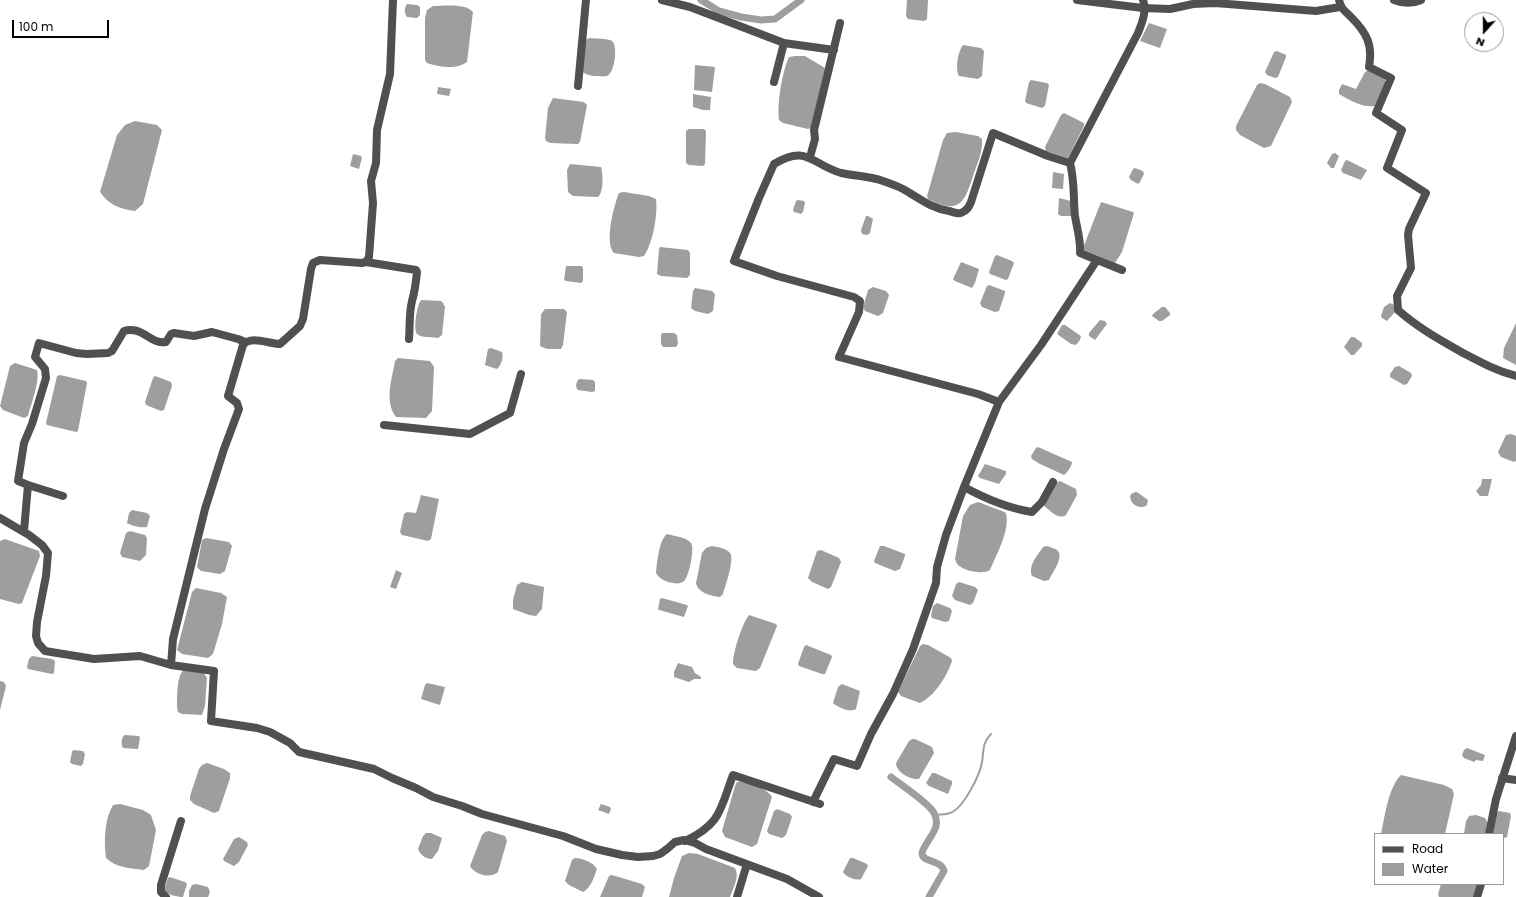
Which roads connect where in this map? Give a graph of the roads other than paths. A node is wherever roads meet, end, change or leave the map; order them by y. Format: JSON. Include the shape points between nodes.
{"nodes":[{"id":1,"x":393,"y":0,"type":"edge"},
{"id":2,"x":586,"y":0,"type":"edge"},
{"id":3,"x":662,"y":0,"type":"edge"},
{"id":4,"x":1077,"y":0,"type":"edge"},
{"id":5,"x":1394,"y":0,"type":"edge"},
{"id":6,"x":1421,"y":0,"type":"edge"},
{"id":7,"x":1340,"y":3,"type":"edge"},
{"id":8,"x":1144,"y":4,"type":"edge"},
{"id":9,"x":840,"y":23,"type":"dead end"},
{"id":10,"x":784,"y":43,"type":"junction"},
{"id":11,"x":834,"y":50,"type":"junction"},
{"id":12,"x":774,"y":82,"type":"dead end"},
{"id":13,"x":578,"y":86,"type":"dead end"},
{"id":14,"x":810,"y":157,"type":"junction"},
{"id":15,"x":1070,"y":163,"type":"junction"},
{"id":16,"x":1097,"y":260,"type":"junction"},
{"id":17,"x":366,"y":262,"type":"junction"},
{"id":18,"x":1122,"y":270,"type":"dead end"},
{"id":19,"x":409,"y":339,"type":"dead end"},
{"id":20,"x":245,"y":342,"type":"junction"},
{"id":21,"x":520,"y":374,"type":"dead end"},
{"id":22,"x":1516,"y":376,"type":"edge"},
{"id":23,"x":999,"y":402,"type":"junction"},
{"id":24,"x":384,"y":425,"type":"dead end"},
{"id":25,"x":1053,"y":482,"type":"dead end"},
{"id":26,"x":28,"y":485,"type":"junction"},
{"id":27,"x":964,"y":487,"type":"junction"},
{"id":28,"x":63,"y":496,"type":"dead end"},
{"id":29,"x":0,"y":518,"type":"edge"},
{"id":30,"x":24,"y":531,"type":"junction"},
{"id":31,"x":171,"y":665,"type":"junction"},
{"id":32,"x":1516,"y":736,"type":"edge"},
{"id":33,"x":1502,"y":778,"type":"junction"},
{"id":34,"x":1516,"y":780,"type":"edge"},
{"id":35,"x":181,"y":821,"type":"dead end"},
{"id":36,"x":1489,"y":833,"type":"edge"},
{"id":37,"x":685,"y":841,"type":"junction"},
{"id":38,"x":747,"y":864,"type":"junction"},
{"id":39,"x":1481,"y":885,"type":"edge"},
{"id":40,"x":166,"y":897,"type":"edge"},
{"id":41,"x":737,"y":897,"type":"edge"},
{"id":42,"x":818,"y":897,"type":"edge"},
{"id":43,"x":1477,"y":897,"type":"edge"}],
"edges":[{"from":1,"to":17,"type":"street","via":[[390,74],[377,130],[376,162],[371,181],[373,203],[370,250]]},
{"from":2,"to":13,"type":"street"},
{"from":3,"to":10,"type":"street","via":[[690,7]]},
{"from":4,"to":8,"type":"street"},
{"from":5,"to":6,"type":"street","via":[[1408,4]]},
{"from":7,"to":8,"type":"street","via":[[1316,11],[1215,3],[1170,9]]},
{"from":7,"to":22,"type":"street","via":[[1363,29],[1370,44],[1369,67],[1391,78],[1376,113],[1402,130],[1387,168],[1426,193],[1409,229],[1411,268],[1397,296],[1398,310],[1411,322],[1440,340],[1500,372]]},
{"from":8,"to":15,"type":"street","via":[[1142,24],[1138,33]]},
{"from":9,"to":11,"type":"street"},
{"from":10,"to":11,"type":"street"},
{"from":10,"to":12,"type":"street"},
{"from":11,"to":14,"type":"street","via":[[814,130],[815,139]]},
{"from":14,"to":15,"type":"street","via":[[841,173],[864,176],[902,189],[937,209],[960,213],[968,209],[971,202],[993,133]]},
{"from":14,"to":23,"type":"street","via":[[790,156],[774,164],[734,261],[860,301],[859,312],[839,357],[978,394]]},
{"from":15,"to":16,"type":"street","via":[[1074,177],[1075,217],[1081,242],[1080,253]]},
{"from":16,"to":18,"type":"street"},
{"from":16,"to":23,"type":"street"},
{"from":17,"to":19,"type":"street","via":[[416,270]]},
{"from":17,"to":20,"type":"street","via":[[320,260],[313,263],[300,326],[280,344],[251,340]]},
{"from":20,"to":26,"type":"street","via":[[212,332],[194,336],[174,333],[166,342],[159,342],[132,330],[124,331],[112,351],[108,353],[76,353],[39,343],[36,357],[45,369],[46,378],[24,443],[18,481]]},
{"from":20,"to":31,"type":"street","via":[[228,396],[239,409],[205,509],[173,639]]},
{"from":21,"to":24,"type":"street","via":[[510,413],[470,434]]},
{"from":23,"to":27,"type":"street"},
{"from":25,"to":27,"type":"street","via":[[1042,502],[1032,512],[1007,507]]},
{"from":26,"to":28,"type":"street"},
{"from":26,"to":30,"type":"street"},
{"from":27,"to":37,"type":"street","via":[[946,535],[937,567],[936,582],[913,649],[857,766],[834,759],[817,803],[733,775],[718,816],[699,834]]},
{"from":29,"to":30,"type":"street"},
{"from":30,"to":31,"type":"street","via":[[48,553],[36,636],[45,651],[94,659],[140,656]]},
{"from":31,"to":37,"type":"street","via":[[214,671],[211,721],[270,732],[290,743],[299,752],[374,769],[433,796],[482,814],[542,829],[596,849],[622,855],[638,857],[660,854],[675,842]]},
{"from":32,"to":33,"type":"street"},
{"from":33,"to":34,"type":"street"},
{"from":33,"to":36,"type":"street"},
{"from":35,"to":40,"type":"street","via":[[160,889]]},
{"from":37,"to":38,"type":"street"},
{"from":38,"to":41,"type":"street"},
{"from":38,"to":42,"type":"street","via":[[787,880]]},
{"from":39,"to":43,"type":"street"}]}
